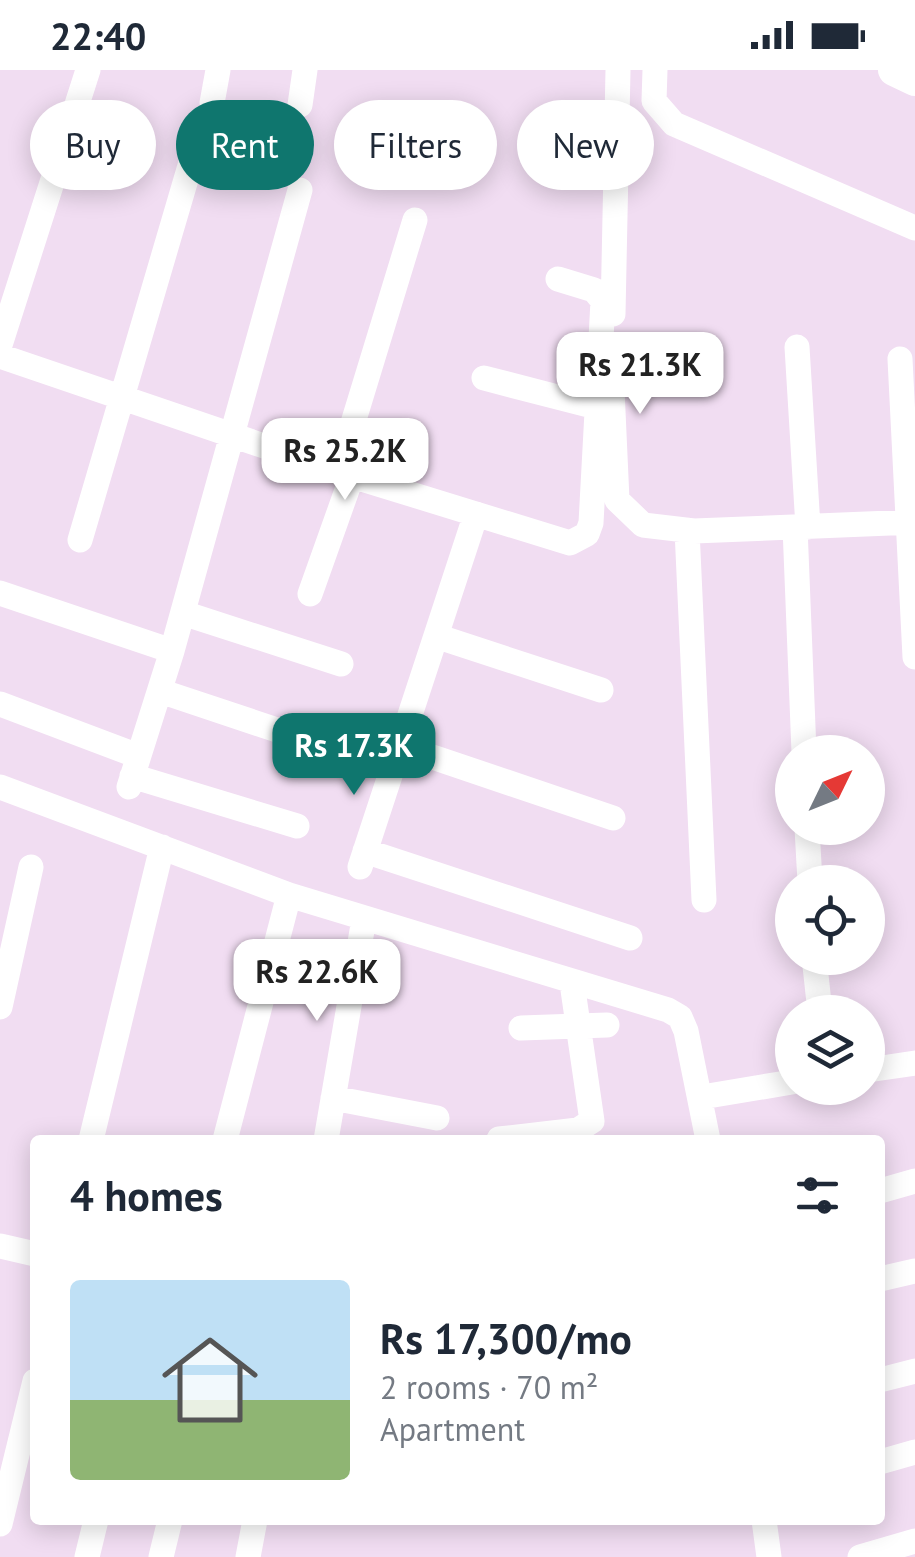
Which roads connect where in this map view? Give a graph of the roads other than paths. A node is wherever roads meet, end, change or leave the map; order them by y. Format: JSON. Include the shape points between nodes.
{"nodes":[{"id":1,"x":88,"y":70,"type":"edge"},
{"id":2,"x":218,"y":70,"type":"edge"},
{"id":3,"x":304,"y":70,"type":"edge"},
{"id":4,"x":618,"y":70,"type":"edge"},
{"id":5,"x":655,"y":70,"type":"edge"},
{"id":6,"x":894,"y":70,"type":"edge"},
{"id":7,"x":915,"y":79,"type":"edge"},
{"id":8,"x":213,"y":100,"type":"edge"},
{"id":9,"x":301,"y":100,"type":"edge"},
{"id":10,"x":183,"y":190,"type":"edge"},
{"id":11,"x":300,"y":190,"type":"dead end"},
{"id":12,"x":416,"y":220,"type":"dead end"},
{"id":13,"x":915,"y":228,"type":"edge"},
{"id":14,"x":558,"y":279,"type":"dead end"},
{"id":15,"x":607,"y":312,"type":"junction"},
{"id":16,"x":0,"y":345,"type":"edge"},
{"id":17,"x":797,"y":347,"type":"dead end"},
{"id":18,"x":0,"y":356,"type":"edge"},
{"id":19,"x":900,"y":359,"type":"dead end"},
{"id":20,"x":484,"y":378,"type":"dead end"},
{"id":21,"x":120,"y":397,"type":"junction"},
{"id":22,"x":596,"y":407,"type":"junction"},
{"id":23,"x":234,"y":434,"type":"junction"},
{"id":24,"x":345,"y":474,"type":"junction"},
{"id":25,"x":476,"y":514,"type":"junction"},
{"id":26,"x":913,"y":522,"type":"edge"},
{"id":27,"x":802,"y":527,"type":"junction"},
{"id":28,"x":687,"y":530,"type":"junction"},
{"id":29,"x":80,"y":540,"type":"dead end"},
{"id":30,"x":0,"y":594,"type":"edge"},
{"id":31,"x":310,"y":594,"type":"dead end"},
{"id":32,"x":183,"y":613,"type":"junction"},
{"id":33,"x":439,"y":637,"type":"junction"},
{"id":34,"x":172,"y":651,"type":"junction"},
{"id":35,"x":915,"y":657,"type":"edge"},
{"id":36,"x":341,"y":664,"type":"dead end"},
{"id":37,"x":601,"y":690,"type":"dead end"},
{"id":38,"x":160,"y":692,"type":"junction"},
{"id":39,"x":0,"y":704,"type":"edge"},
{"id":40,"x":804,"y":735,"type":"edge"},
{"id":41,"x":312,"y":742,"type":"dead end"},
{"id":42,"x":400,"y":746,"type":"junction"},
{"id":43,"x":133,"y":773,"type":"junction"},
{"id":44,"x":0,"y":787,"type":"edge"},
{"id":45,"x":613,"y":818,"type":"dead end"},
{"id":46,"x":296,"y":826,"type":"dead end"},
{"id":47,"x":162,"y":848,"type":"junction"},
{"id":48,"x":31,"y":867,"type":"dead end"},
{"id":49,"x":289,"y":895,"type":"junction"},
{"id":50,"x":704,"y":900,"type":"dead end"},
{"id":51,"x":364,"y":919,"type":"junction"},
{"id":52,"x":630,"y":938,"type":"dead end"},
{"id":53,"x":572,"y":983,"type":"junction"},
{"id":54,"x":0,"y":1007,"type":"edge"},
{"id":55,"x":607,"y":1025,"type":"dead end"},
{"id":56,"x":521,"y":1028,"type":"dead end"},
{"id":57,"x":578,"y":1028,"type":"junction"},
{"id":58,"x":915,"y":1063,"type":"edge"},
{"id":59,"x":885,"y":1067,"type":"edge"},
{"id":60,"x":775,"y":1085,"type":"edge"},
{"id":61,"x":702,"y":1097,"type":"junction"},
{"id":62,"x":332,"y":1098,"type":"junction"},
{"id":63,"x":437,"y":1118,"type":"dead end"},
{"id":64,"x":92,"y":1135,"type":"edge"},
{"id":65,"x":225,"y":1135,"type":"edge"},
{"id":66,"x":327,"y":1135,"type":"edge"},
{"id":67,"x":538,"y":1135,"type":"edge"},
{"id":68,"x":707,"y":1135,"type":"edge"},
{"id":69,"x":915,"y":1181,"type":"edge"},
{"id":70,"x":885,"y":1190,"type":"edge"},
{"id":71,"x":0,"y":1246,"type":"edge"},
{"id":72,"x":30,"y":1253,"type":"edge"},
{"id":73,"x":915,"y":1271,"type":"edge"},
{"id":74,"x":885,"y":1278,"type":"edge"},
{"id":75,"x":915,"y":1371,"type":"edge"},
{"id":76,"x":885,"y":1379,"type":"edge"},
{"id":77,"x":30,"y":1401,"type":"edge"},
{"id":78,"x":915,"y":1452,"type":"edge"},
{"id":79,"x":885,"y":1461,"type":"edge"},
{"id":80,"x":0,"y":1524,"type":"edge"},
{"id":81,"x":95,"y":1525,"type":"edge"},
{"id":82,"x":169,"y":1525,"type":"edge"},
{"id":83,"x":254,"y":1525,"type":"edge"},
{"id":84,"x":765,"y":1525,"type":"edge"},
{"id":85,"x":915,"y":1541,"type":"edge"},
{"id":86,"x":87,"y":1557,"type":"edge"},
{"id":87,"x":161,"y":1557,"type":"edge"},
{"id":88,"x":248,"y":1557,"type":"edge"},
{"id":89,"x":769,"y":1557,"type":"edge"},
{"id":90,"x":860,"y":1557,"type":"edge"}],
"edges":[{"from":1,"to":16,"type":"street"},
{"from":2,"to":8,"type":"street"},
{"from":3,"to":9,"type":"street"},
{"from":4,"to":15,"type":"street"},
{"from":5,"to":13,"type":"street","via":[[654,101],[674,124]]},
{"from":6,"to":7,"type":"street"},
{"from":10,"to":21,"type":"street"},
{"from":11,"to":23,"type":"street"},
{"from":12,"to":24,"type":"street"},
{"from":14,"to":15,"type":"street","via":[[598,292]]},
{"from":15,"to":22,"type":"street"},
{"from":15,"to":28,"type":"street","via":[[617,500],[643,525]]},
{"from":17,"to":27,"type":"street"},
{"from":18,"to":21,"type":"street"},
{"from":19,"to":26,"type":"street"},
{"from":20,"to":22,"type":"street"},
{"from":21,"to":23,"type":"street"},
{"from":21,"to":29,"type":"street"},
{"from":22,"to":25,"type":"street","via":[[592,523],[586,534],[570,543]]},
{"from":23,"to":24,"type":"street"},
{"from":23,"to":32,"type":"street"},
{"from":24,"to":25,"type":"street"},
{"from":24,"to":31,"type":"street"},
{"from":25,"to":33,"type":"street"},
{"from":26,"to":27,"type":"street"},
{"from":26,"to":35,"type":"street"},
{"from":27,"to":28,"type":"street"},
{"from":27,"to":40,"type":"street"},
{"from":28,"to":50,"type":"street"},
{"from":30,"to":34,"type":"street"},
{"from":32,"to":34,"type":"street"},
{"from":32,"to":36,"type":"street"},
{"from":33,"to":37,"type":"street"},
{"from":33,"to":42,"type":"street"},
{"from":34,"to":38,"type":"street"},
{"from":38,"to":41,"type":"street"},
{"from":38,"to":43,"type":"street"},
{"from":39,"to":43,"type":"street"},
{"from":42,"to":45,"type":"street"},
{"from":42,"to":52,"type":"street","via":[[363,859]]},
{"from":43,"to":46,"type":"street"},
{"from":44,"to":47,"type":"street"},
{"from":47,"to":49,"type":"street"},
{"from":47,"to":64,"type":"street"},
{"from":48,"to":54,"type":"street"},
{"from":49,"to":51,"type":"street"},
{"from":49,"to":65,"type":"street"},
{"from":51,"to":53,"type":"street"},
{"from":51,"to":62,"type":"street"},
{"from":53,"to":57,"type":"street"},
{"from":53,"to":61,"type":"street","via":[[680,1018]]},
{"from":55,"to":57,"type":"street"},
{"from":56,"to":57,"type":"street"},
{"from":57,"to":67,"type":"street","via":[[592,1120],[578,1130]]},
{"from":58,"to":59,"type":"street"},
{"from":60,"to":61,"type":"street"},
{"from":61,"to":68,"type":"street"},
{"from":62,"to":63,"type":"street"},
{"from":62,"to":66,"type":"street"},
{"from":69,"to":70,"type":"street"},
{"from":71,"to":72,"type":"street"},
{"from":73,"to":74,"type":"street"},
{"from":75,"to":76,"type":"street"},
{"from":77,"to":80,"type":"street"},
{"from":78,"to":79,"type":"street"},
{"from":81,"to":86,"type":"street"},
{"from":82,"to":87,"type":"street"},
{"from":83,"to":88,"type":"street"},
{"from":84,"to":89,"type":"street"},
{"from":85,"to":90,"type":"street"}]}
